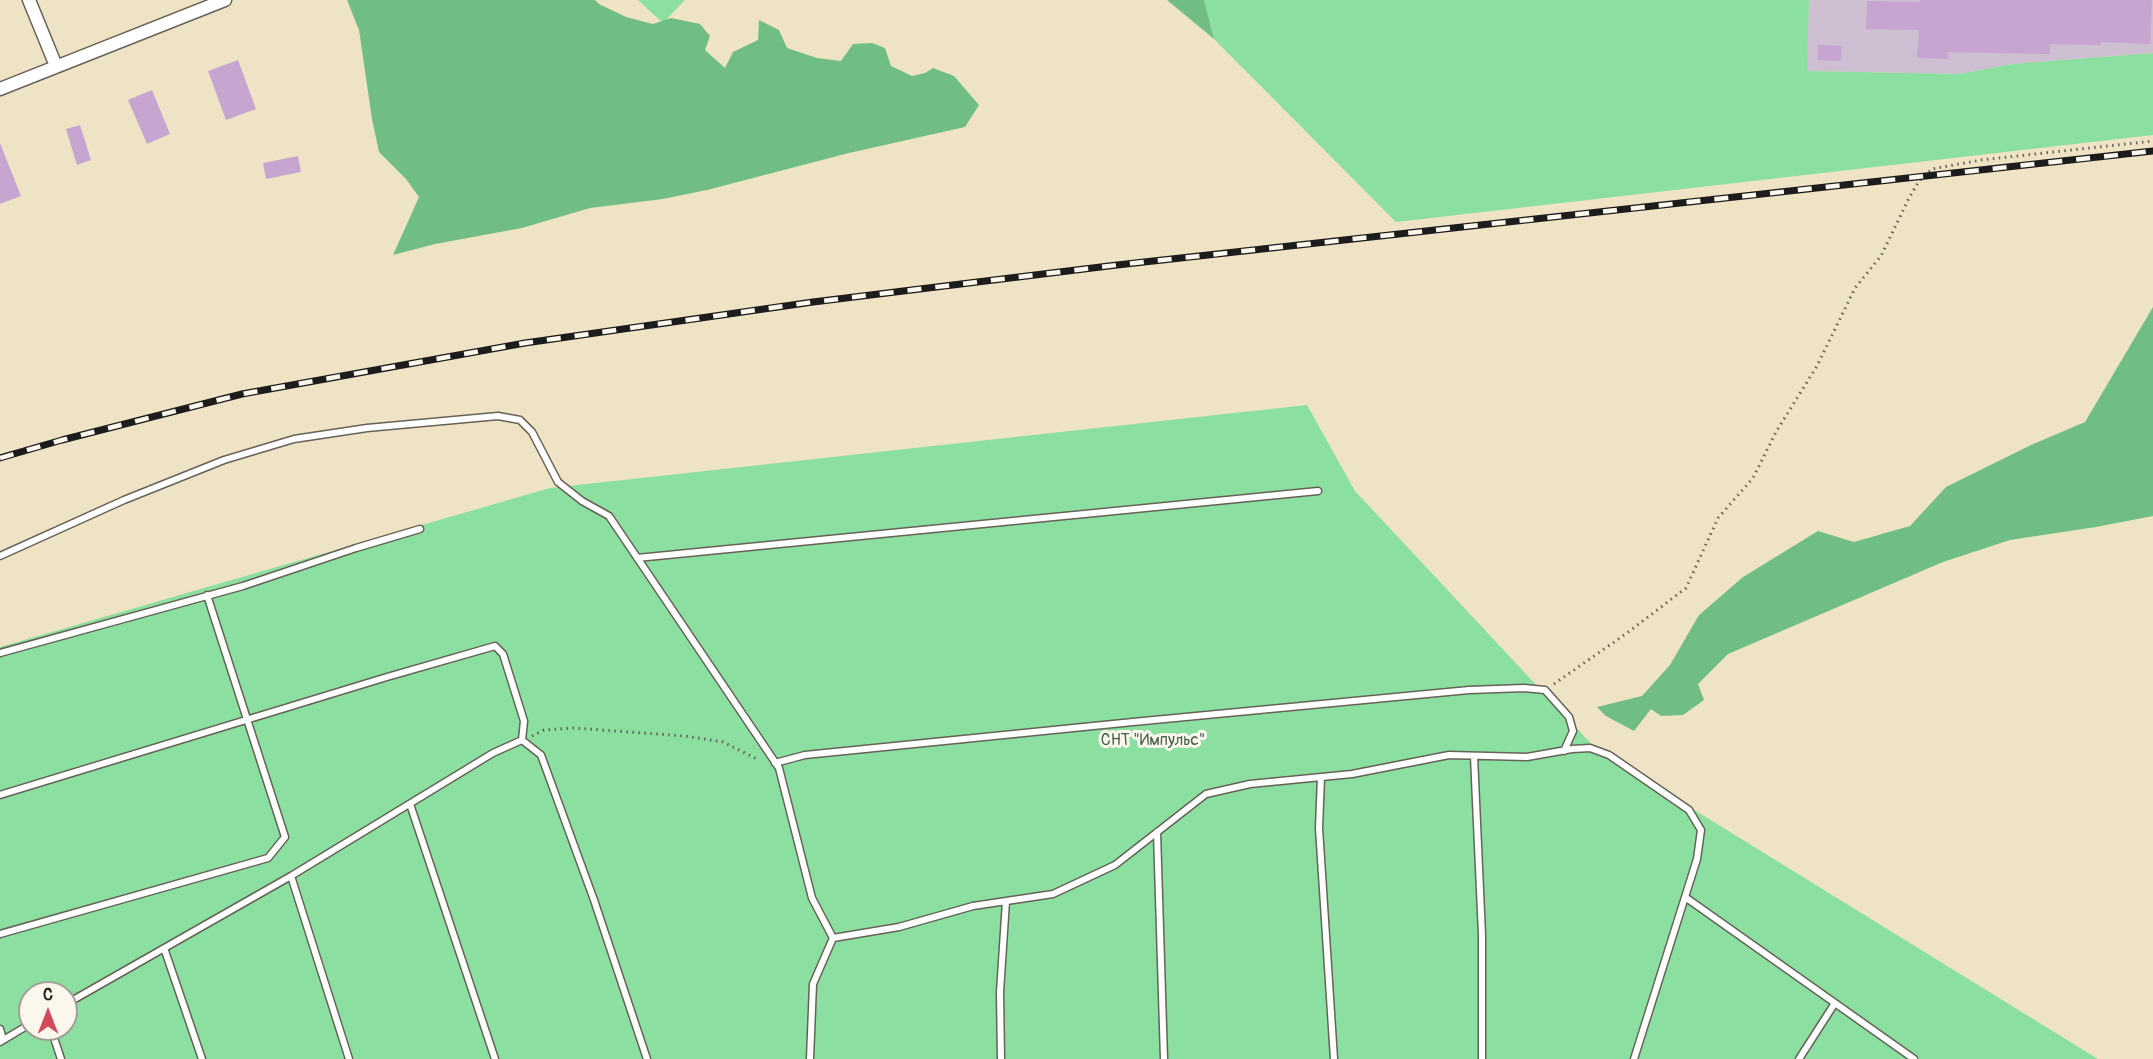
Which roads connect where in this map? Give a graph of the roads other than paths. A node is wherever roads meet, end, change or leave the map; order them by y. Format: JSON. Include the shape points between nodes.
{"nodes":[{"id":1,"x":29,"y":0,"type":"edge"},
{"id":2,"x":225,"y":0,"type":"edge"},
{"id":3,"x":56,"y":66,"type":"junction"},
{"id":4,"x":0,"y":89,"type":"edge"},
{"id":5,"x":1318,"y":491,"type":"dead end"},
{"id":6,"x":420,"y":529,"type":"dead end"},
{"id":7,"x":0,"y":556,"type":"edge"},
{"id":8,"x":637,"y":558,"type":"junction"},
{"id":9,"x":207,"y":595,"type":"junction"},
{"id":10,"x":0,"y":653,"type":"edge"},
{"id":11,"x":246,"y":720,"type":"junction"},
{"id":12,"x":522,"y":740,"type":"junction"},
{"id":13,"x":1564,"y":751,"type":"junction"},
{"id":14,"x":1474,"y":756,"type":"junction"},
{"id":15,"x":775,"y":763,"type":"junction"},
{"id":16,"x":1321,"y":777,"type":"junction"},
{"id":17,"x":0,"y":795,"type":"edge"},
{"id":18,"x":410,"y":804,"type":"junction"},
{"id":19,"x":1157,"y":832,"type":"junction"},
{"id":20,"x":291,"y":876,"type":"junction"},
{"id":21,"x":1685,"y":897,"type":"junction"},
{"id":22,"x":1006,"y":901,"type":"junction"},
{"id":23,"x":0,"y":934,"type":"edge"},
{"id":24,"x":833,"y":938,"type":"junction"},
{"id":25,"x":164,"y":948,"type":"junction"},
{"id":26,"x":78,"y":997,"type":"edge"},
{"id":27,"x":1835,"y":1003,"type":"junction"},
{"id":28,"x":0,"y":1029,"type":"edge"},
{"id":29,"x":18,"y":1031,"type":"edge"},
{"id":30,"x":2,"y":1041,"type":"edge"},
{"id":31,"x":55,"y":1041,"type":"edge"},
{"id":32,"x":61,"y":1059,"type":"edge"},
{"id":33,"x":202,"y":1059,"type":"edge"},
{"id":34,"x":349,"y":1059,"type":"edge"},
{"id":35,"x":495,"y":1059,"type":"edge"},
{"id":36,"x":647,"y":1059,"type":"edge"},
{"id":37,"x":810,"y":1059,"type":"edge"},
{"id":38,"x":1002,"y":1059,"type":"edge"},
{"id":39,"x":1164,"y":1059,"type":"edge"},
{"id":40,"x":1334,"y":1059,"type":"edge"},
{"id":41,"x":1482,"y":1059,"type":"edge"},
{"id":42,"x":1634,"y":1059,"type":"edge"},
{"id":43,"x":1799,"y":1059,"type":"edge"},
{"id":44,"x":1914,"y":1059,"type":"edge"}],
"edges":[{"from":1,"to":3,"type":"street"},
{"from":2,"to":3,"type":"street"},
{"from":3,"to":4,"type":"street"},
{"from":5,"to":8,"type":"lane"},
{"from":6,"to":9,"type":"lane"},
{"from":7,"to":8,"type":"lane","via":[[224,460],[294,439],[498,416],[520,420],[532,432],[558,482],[609,516]]},
{"from":8,"to":15,"type":"lane"},
{"from":9,"to":10,"type":"lane"},
{"from":9,"to":11,"type":"lane"},
{"from":11,"to":12,"type":"lane","via":[[495,646],[503,654],[524,721]]},
{"from":11,"to":17,"type":"lane"},
{"from":11,"to":23,"type":"lane","via":[[285,837],[268,858]]},
{"from":12,"to":18,"type":"lane","via":[[493,753]]},
{"from":12,"to":36,"type":"lane","via":[[541,755]]},
{"from":13,"to":14,"type":"lane","via":[[1527,757]]},
{"from":13,"to":15,"type":"lane","via":[[1572,731],[1569,717],[1545,690],[1524,688],[1457,691],[805,755]]},
{"from":13,"to":21,"type":"lane","via":[[1590,748],[1609,755],[1689,810],[1701,830]]},
{"from":14,"to":16,"type":"lane","via":[[1449,755]]},
{"from":14,"to":41,"type":"lane","via":[[1482,935]]},
{"from":15,"to":24,"type":"lane","via":[[812,898]]},
{"from":16,"to":19,"type":"lane","via":[[1250,784],[1206,794]]},
{"from":16,"to":40,"type":"lane","via":[[1319,828]]},
{"from":18,"to":20,"type":"lane"},
{"from":18,"to":35,"type":"lane"},
{"from":19,"to":22,"type":"lane","via":[[1115,865],[1053,894]]},
{"from":19,"to":39,"type":"lane"},
{"from":20,"to":25,"type":"lane"},
{"from":20,"to":34,"type":"lane"},
{"from":21,"to":27,"type":"lane"},
{"from":21,"to":42,"type":"lane"},
{"from":22,"to":24,"type":"lane","via":[[899,927]]},
{"from":22,"to":38,"type":"lane","via":[[1000,992]]},
{"from":24,"to":37,"type":"lane","via":[[813,984]]},
{"from":25,"to":26,"type":"lane"},
{"from":25,"to":33,"type":"lane"},
{"from":27,"to":43,"type":"lane"},
{"from":27,"to":44,"type":"lane"},
{"from":28,"to":30,"type":"lane"},
{"from":29,"to":30,"type":"lane"},
{"from":31,"to":32,"type":"lane"}]}
